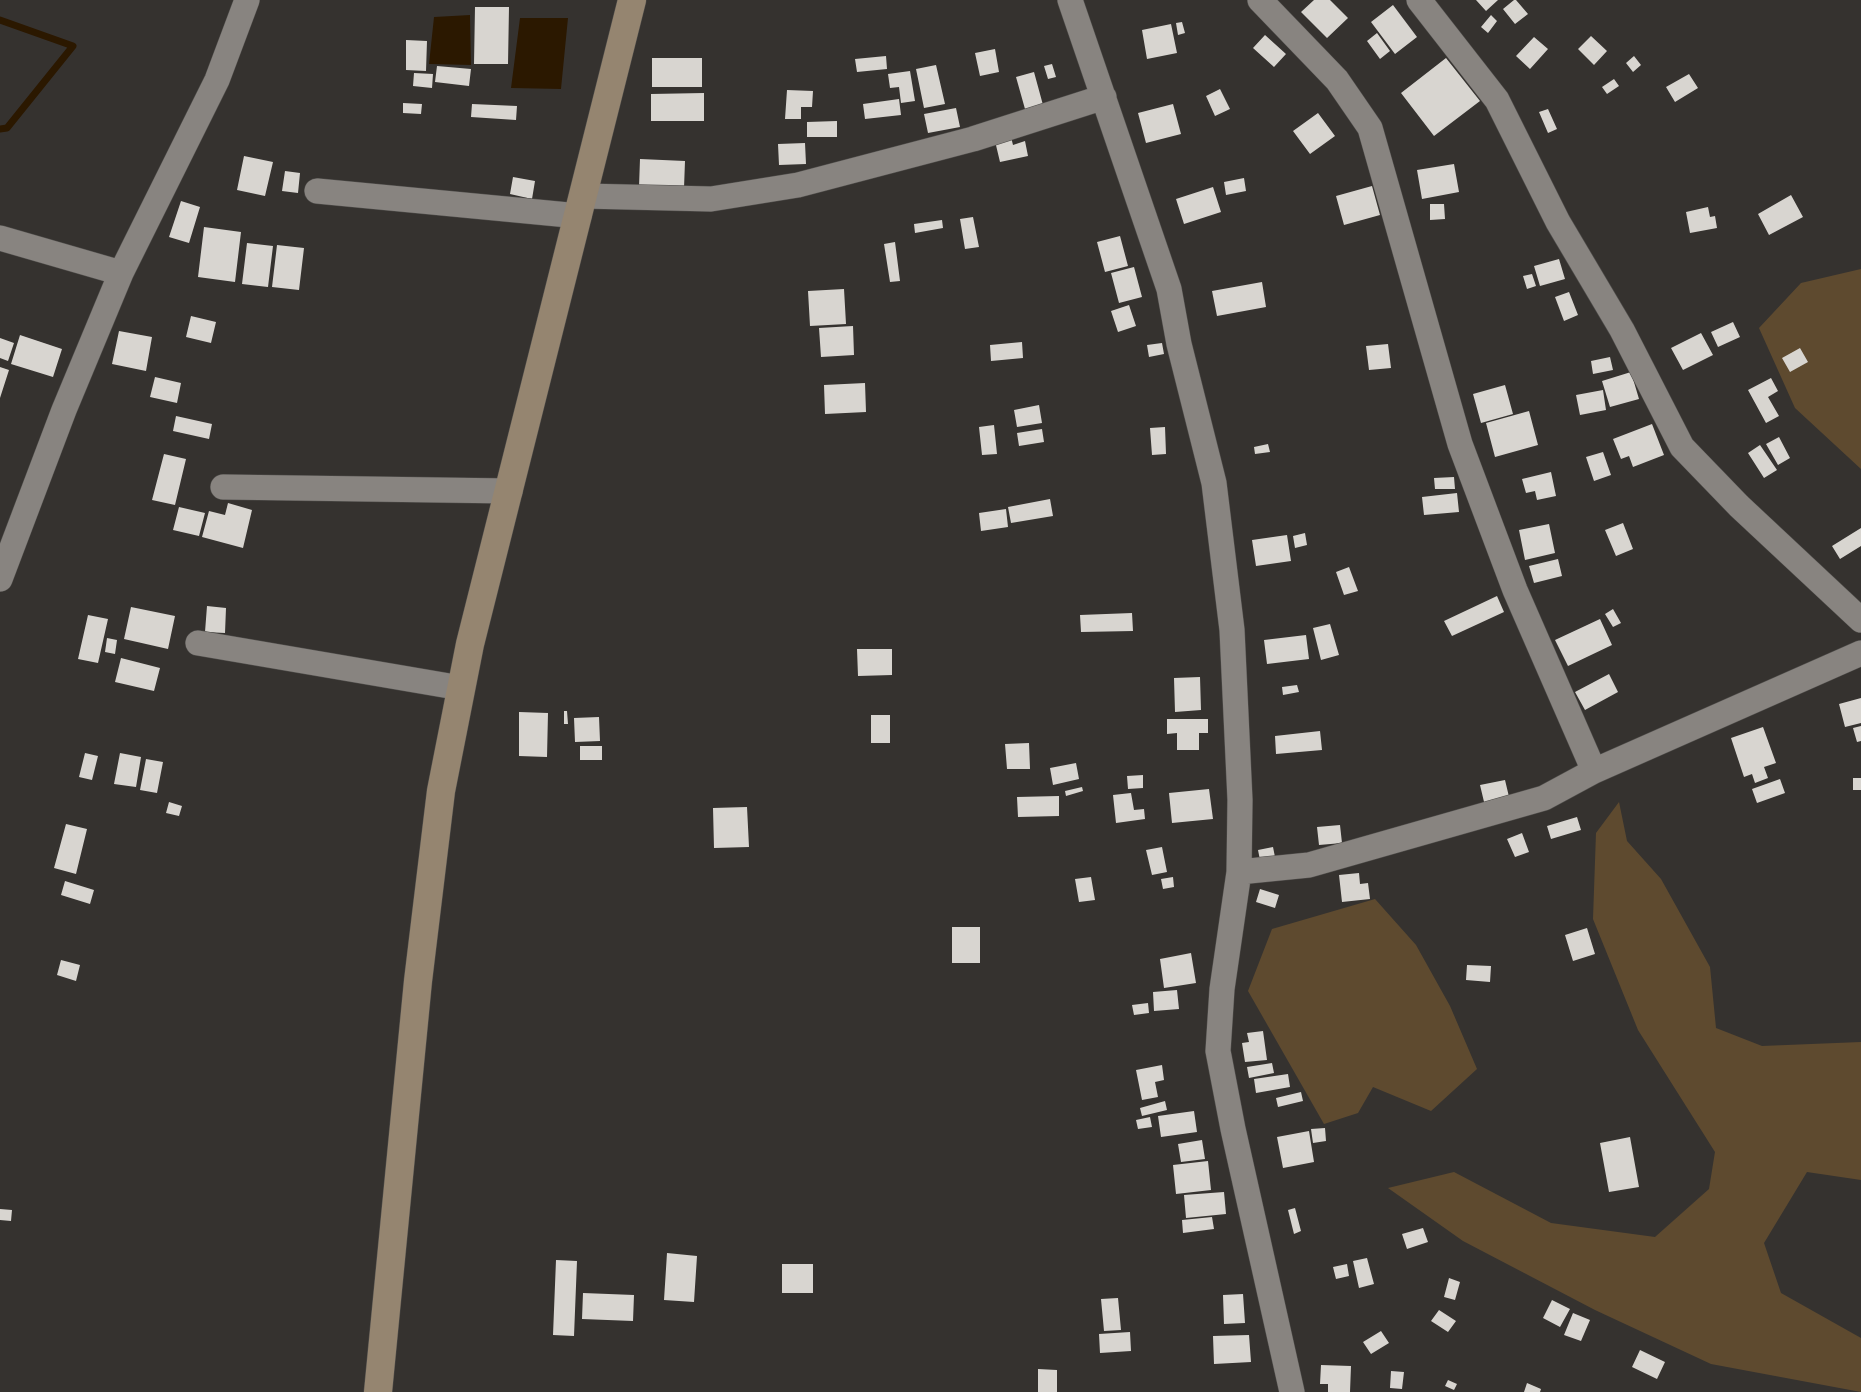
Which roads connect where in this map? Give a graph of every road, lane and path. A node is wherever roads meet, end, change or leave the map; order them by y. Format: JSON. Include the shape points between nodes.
{"nodes":[{"id":1,"x":247,"y":0,"type":"edge"},
{"id":2,"x":632,"y":0,"type":"edge"},
{"id":3,"x":1070,"y":0,"type":"edge"},
{"id":4,"x":1260,"y":0,"type":"edge"},
{"id":5,"x":1419,"y":0,"type":"edge"},
{"id":6,"x":1104,"y":97,"type":"junction"},
{"id":7,"x":317,"y":191,"type":"dead end"},
{"id":8,"x":581,"y":206,"type":"junction"},
{"id":9,"x":0,"y":238,"type":"edge"},
{"id":10,"x":121,"y":273,"type":"junction"},
{"id":11,"x":223,"y":487,"type":"dead end"},
{"id":12,"x":510,"y":491,"type":"junction"},
{"id":13,"x":0,"y":579,"type":"edge"},
{"id":14,"x":1861,"y":620,"type":"edge"},
{"id":15,"x":198,"y":643,"type":"dead end"},
{"id":16,"x":1861,"y":653,"type":"edge"},
{"id":17,"x":461,"y":688,"type":"junction"},
{"id":18,"x":1594,"y":771,"type":"junction"},
{"id":19,"x":1239,"y":872,"type":"junction"},
{"id":20,"x":378,"y":1392,"type":"edge"},
{"id":21,"x":1292,"y":1392,"type":"edge"}],
"edges":[{"from":1,"to":10,"type":"street","via":[[217,80]]},
{"from":2,"to":8,"type":"main road"},
{"from":3,"to":6,"type":"street"},
{"from":4,"to":18,"type":"street","via":[[1337,80],[1370,128],[1460,444],[1515,590]]},
{"from":5,"to":14,"type":"street","via":[[1497,100],[1558,222],[1622,330],[1682,447],[1739,506]]},
{"from":6,"to":8,"type":"street","via":[[973,139],[798,185],[711,199]]},
{"from":6,"to":19,"type":"street","via":[[1169,289],[1179,344],[1214,483],[1232,630],[1240,800]]},
{"from":7,"to":8,"type":"street"},
{"from":8,"to":12,"type":"main road"},
{"from":9,"to":10,"type":"street"},
{"from":10,"to":13,"type":"street","via":[[64,410]]},
{"from":11,"to":12,"type":"street"},
{"from":12,"to":17,"type":"main road"},
{"from":15,"to":17,"type":"street"},
{"from":16,"to":18,"type":"street"},
{"from":17,"to":20,"type":"main road","via":[[441,791],[418,981]]},
{"from":18,"to":19,"type":"street","via":[[1544,798],[1309,865]]},
{"from":19,"to":21,"type":"street","via":[[1222,989],[1218,1051]]}]}
